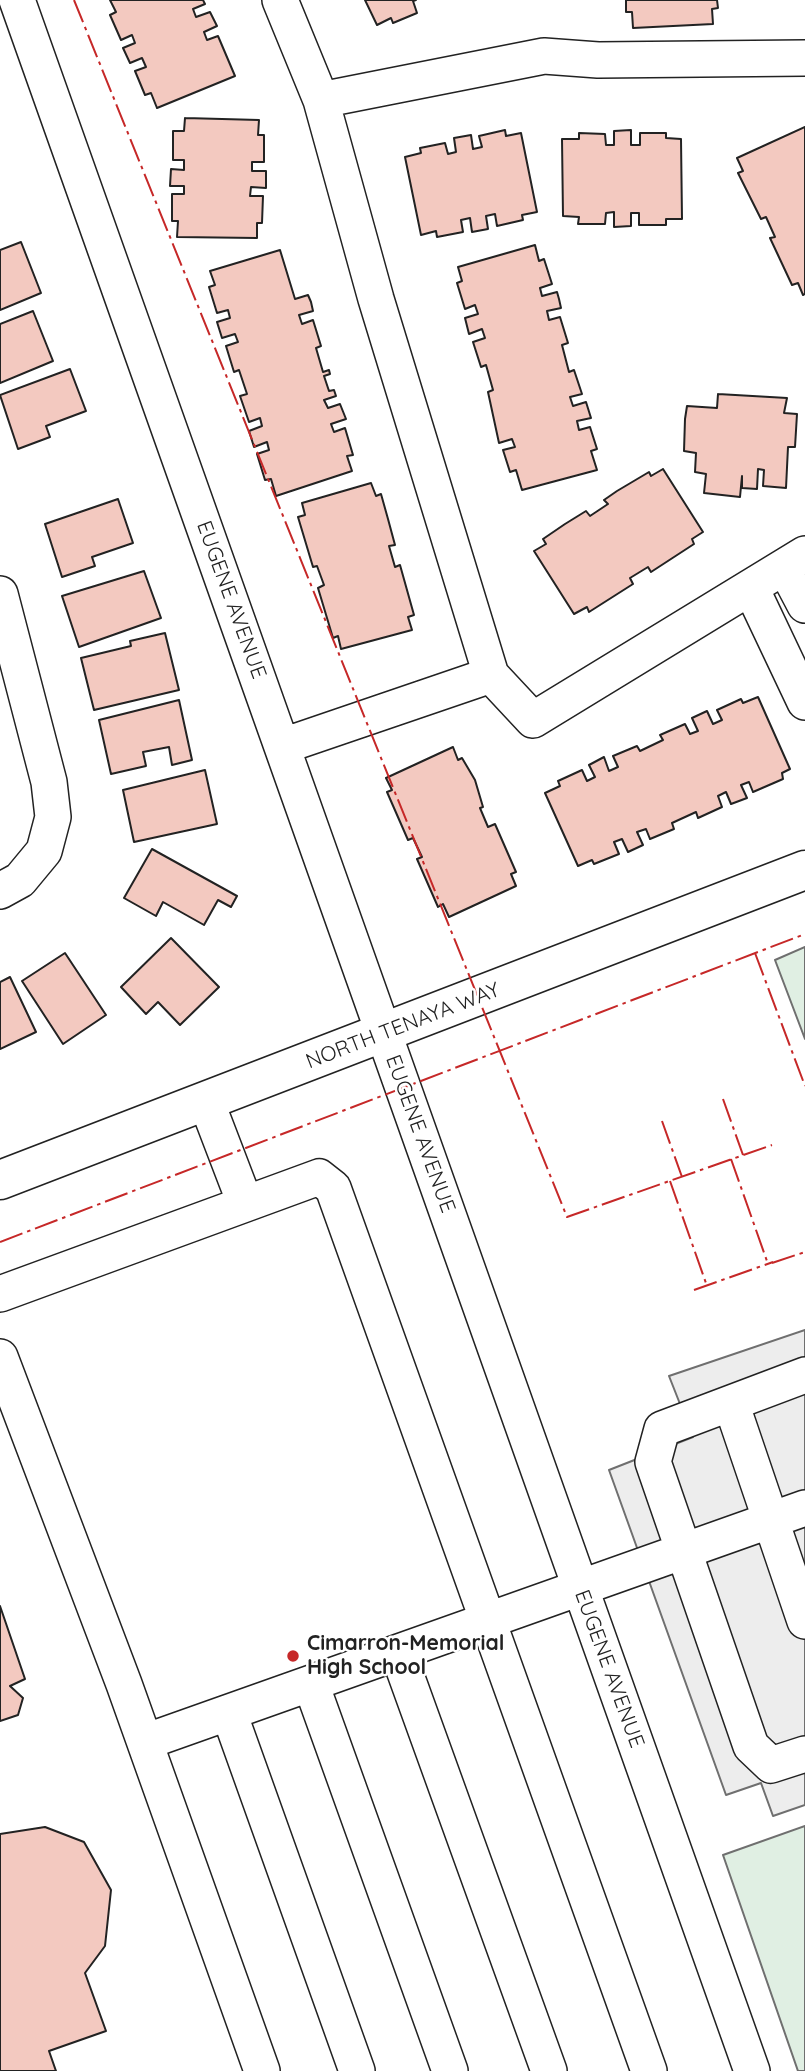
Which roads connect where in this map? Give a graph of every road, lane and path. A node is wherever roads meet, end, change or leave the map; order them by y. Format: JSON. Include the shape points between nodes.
{"nodes":[{"id":1,"x":17,"y":0,"type":"edge"},
{"id":2,"x":280,"y":0,"type":"edge"},
{"id":3,"x":805,"y":58,"type":"edge"},
{"id":4,"x":321,"y":100,"type":"junction"},
{"id":5,"x":795,"y":561,"type":"edge"},
{"id":6,"x":751,"y":588,"type":"junction"},
{"id":7,"x":0,"y":594,"type":"edge"},
{"id":8,"x":805,"y":606,"type":"edge"},
{"id":9,"x":491,"y":674,"type":"junction"},
{"id":10,"x":803,"y":692,"type":"edge"},
{"id":11,"x":283,"y":746,"type":"junction"},
{"id":12,"x":805,"y":870,"type":"edge"},
{"id":13,"x":0,"y":891,"type":"edge"},
{"id":14,"x":384,"y":1034,"type":"junction"},
{"id":15,"x":206,"y":1101,"type":"junction"},
{"id":16,"x":0,"y":1180,"type":"edge"},
{"id":17,"x":245,"y":1203,"type":"junction"},
{"id":18,"x":0,"y":1294,"type":"edge"},
{"id":19,"x":0,"y":1357,"type":"edge"},
{"id":20,"x":805,"y":1375,"type":"edge"},
{"id":21,"x":731,"y":1403,"type":"junction"},
{"id":22,"x":805,"y":1508,"type":"edge"},
{"id":23,"x":771,"y":1520,"type":"junction"},
{"id":24,"x":682,"y":1550,"type":"junction"},
{"id":25,"x":581,"y":1590,"type":"junction"},
{"id":26,"x":805,"y":1620,"type":"edge"},
{"id":27,"x":488,"y":1621,"type":"junction"},
{"id":28,"x":398,"y":1653,"type":"junction"},
{"id":29,"x":312,"y":1684,"type":"junction"},
{"id":30,"x":229,"y":1713,"type":"junction"},
{"id":31,"x":145,"y":1742,"type":"junction"},
{"id":32,"x":805,"y":1754,"type":"edge"},
{"id":33,"x":262,"y":2071,"type":"edge"},
{"id":34,"x":357,"y":2071,"type":"edge"},
{"id":35,"x":450,"y":2071,"type":"edge"},
{"id":36,"x":550,"y":2071,"type":"edge"},
{"id":37,"x":649,"y":2071,"type":"edge"},
{"id":38,"x":752,"y":2071,"type":"edge"}],
"edges":[{"from":1,"to":11,"type":"street","name":"EUGENE AVENUE"},
{"from":2,"to":4,"type":"street"},
{"from":3,"to":4,"type":"street","via":[[598,60],[544,56]]},
{"from":4,"to":9,"type":"street","via":[[376,299]]},
{"from":5,"to":6,"type":"street"},
{"from":5,"to":8,"type":"street"},
{"from":6,"to":9,"type":"street","via":[[533,720]]},
{"from":6,"to":10,"type":"street"},
{"from":7,"to":13,"type":"street","via":[[49,782],[53,817],[44,851],[20,880]]},
{"from":9,"to":11,"type":"street"},
{"from":11,"to":14,"type":"street","name":"EUGENE AVENUE"},
{"from":12,"to":14,"type":"main road","name":"NORTH TENAYA WAY"},
{"from":14,"to":15,"type":"main road","name":"NORTH TENAYA WAY"},
{"from":14,"to":25,"type":"street","name":"EUGENE AVENUE"},
{"from":15,"to":16,"type":"main road","name":"NORTH TENAYA WAY"},
{"from":15,"to":17,"type":"street"},
{"from":17,"to":18,"type":"street"},
{"from":17,"to":27,"type":"street","via":[[319,1177],[333,1188]]},
{"from":19,"to":31,"type":"street"},
{"from":20,"to":21,"type":"street"},
{"from":21,"to":23,"type":"street"},
{"from":21,"to":24,"type":"street","via":[[662,1429],[653,1462]]},
{"from":22,"to":23,"type":"street"},
{"from":23,"to":24,"type":"street"},
{"from":23,"to":26,"type":"street"},
{"from":24,"to":25,"type":"street"},
{"from":24,"to":32,"type":"street","via":[[751,1746],[771,1765]]},
{"from":25,"to":27,"type":"street"},
{"from":25,"to":38,"type":"street","name":"EUGENE AVENUE"},
{"from":27,"to":28,"type":"street"},
{"from":27,"to":37,"type":"street"},
{"from":28,"to":29,"type":"street"},
{"from":28,"to":36,"type":"street"},
{"from":29,"to":30,"type":"street"},
{"from":29,"to":35,"type":"street"},
{"from":30,"to":31,"type":"street"},
{"from":30,"to":34,"type":"street"},
{"from":31,"to":33,"type":"street"}]}
